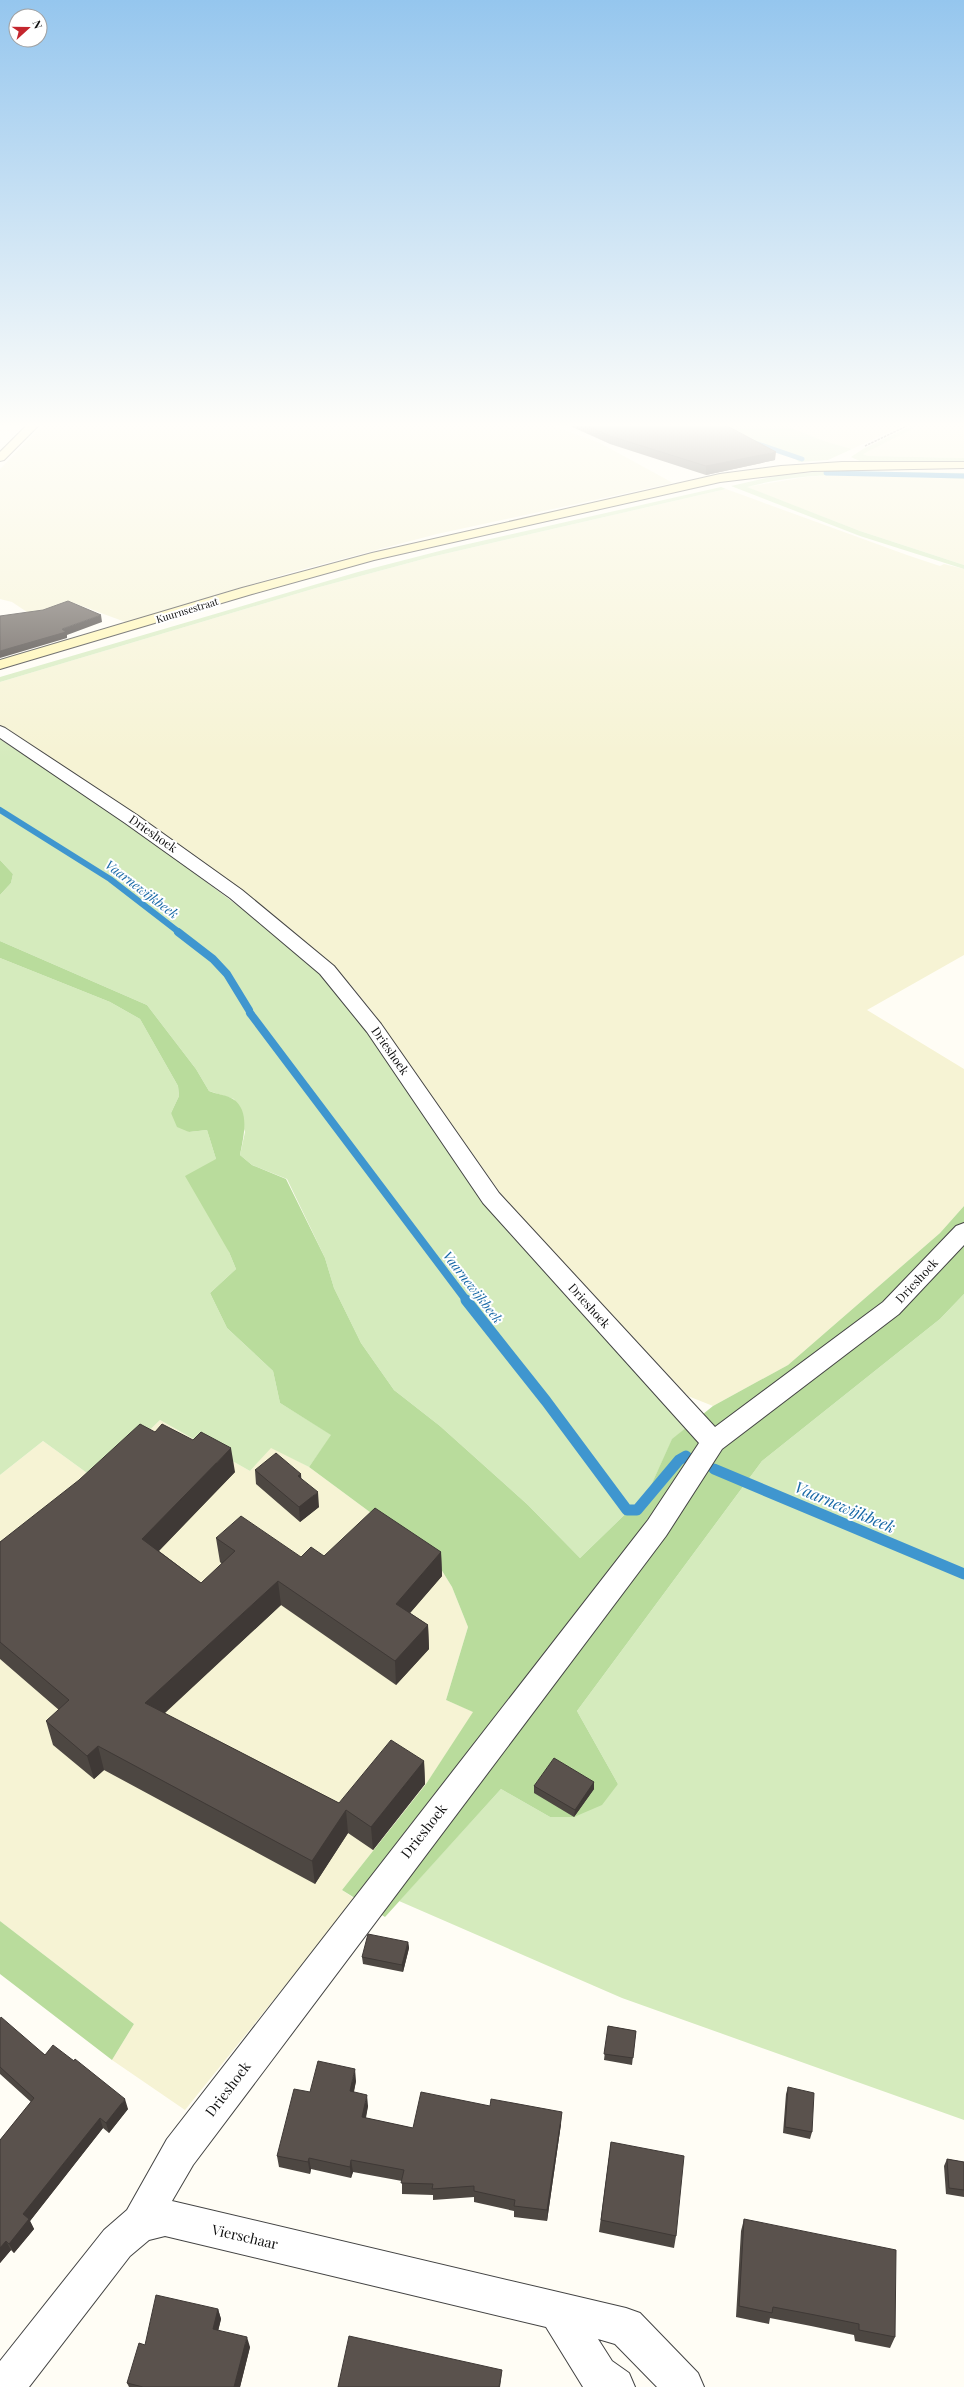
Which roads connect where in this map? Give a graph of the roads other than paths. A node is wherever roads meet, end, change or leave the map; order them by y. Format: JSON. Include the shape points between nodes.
{"nodes":[{"id":1,"x":463,"y":536,"type":"edge"},
{"id":2,"x":0,"y":665,"type":"edge"},
{"id":3,"x":0,"y":731,"type":"edge"},
{"id":4,"x":964,"y":1231,"type":"edge"},
{"id":5,"x":713,"y":1442,"type":"junction"},
{"id":6,"x":140,"y":2223,"type":"junction"},
{"id":7,"x":558,"y":2311,"type":"junction"},
{"id":8,"x":4,"y":2387,"type":"edge"},
{"id":9,"x":615,"y":2387,"type":"edge"},
{"id":10,"x":684,"y":2387,"type":"edge"}],
"edges":[{"from":1,"to":2,"type":"street","name":"Kuurnsestraat","via":[[372,557],[247,591]]},
{"from":3,"to":5,"type":"street","name":"Drieshoek","via":[[132,819],[236,894],[327,970],[374,1028],[491,1198]]},
{"from":4,"to":5,"type":"street","name":"Drieshoek","via":[[891,1308]]},
{"from":5,"to":6,"type":"street","name":"Drieshoek","via":[[657,1528],[180,2152]]},
{"from":6,"to":7,"type":"street","name":"Vierschaar","via":[[165,2218]]},
{"from":6,"to":8,"type":"street","name":"Vierschaar","via":[[116,2244]]},
{"from":7,"to":9,"type":"street","via":[[598,2375]]},
{"from":7,"to":10,"type":"street","name":"Vierschaar","via":[[626,2326]]}]}
